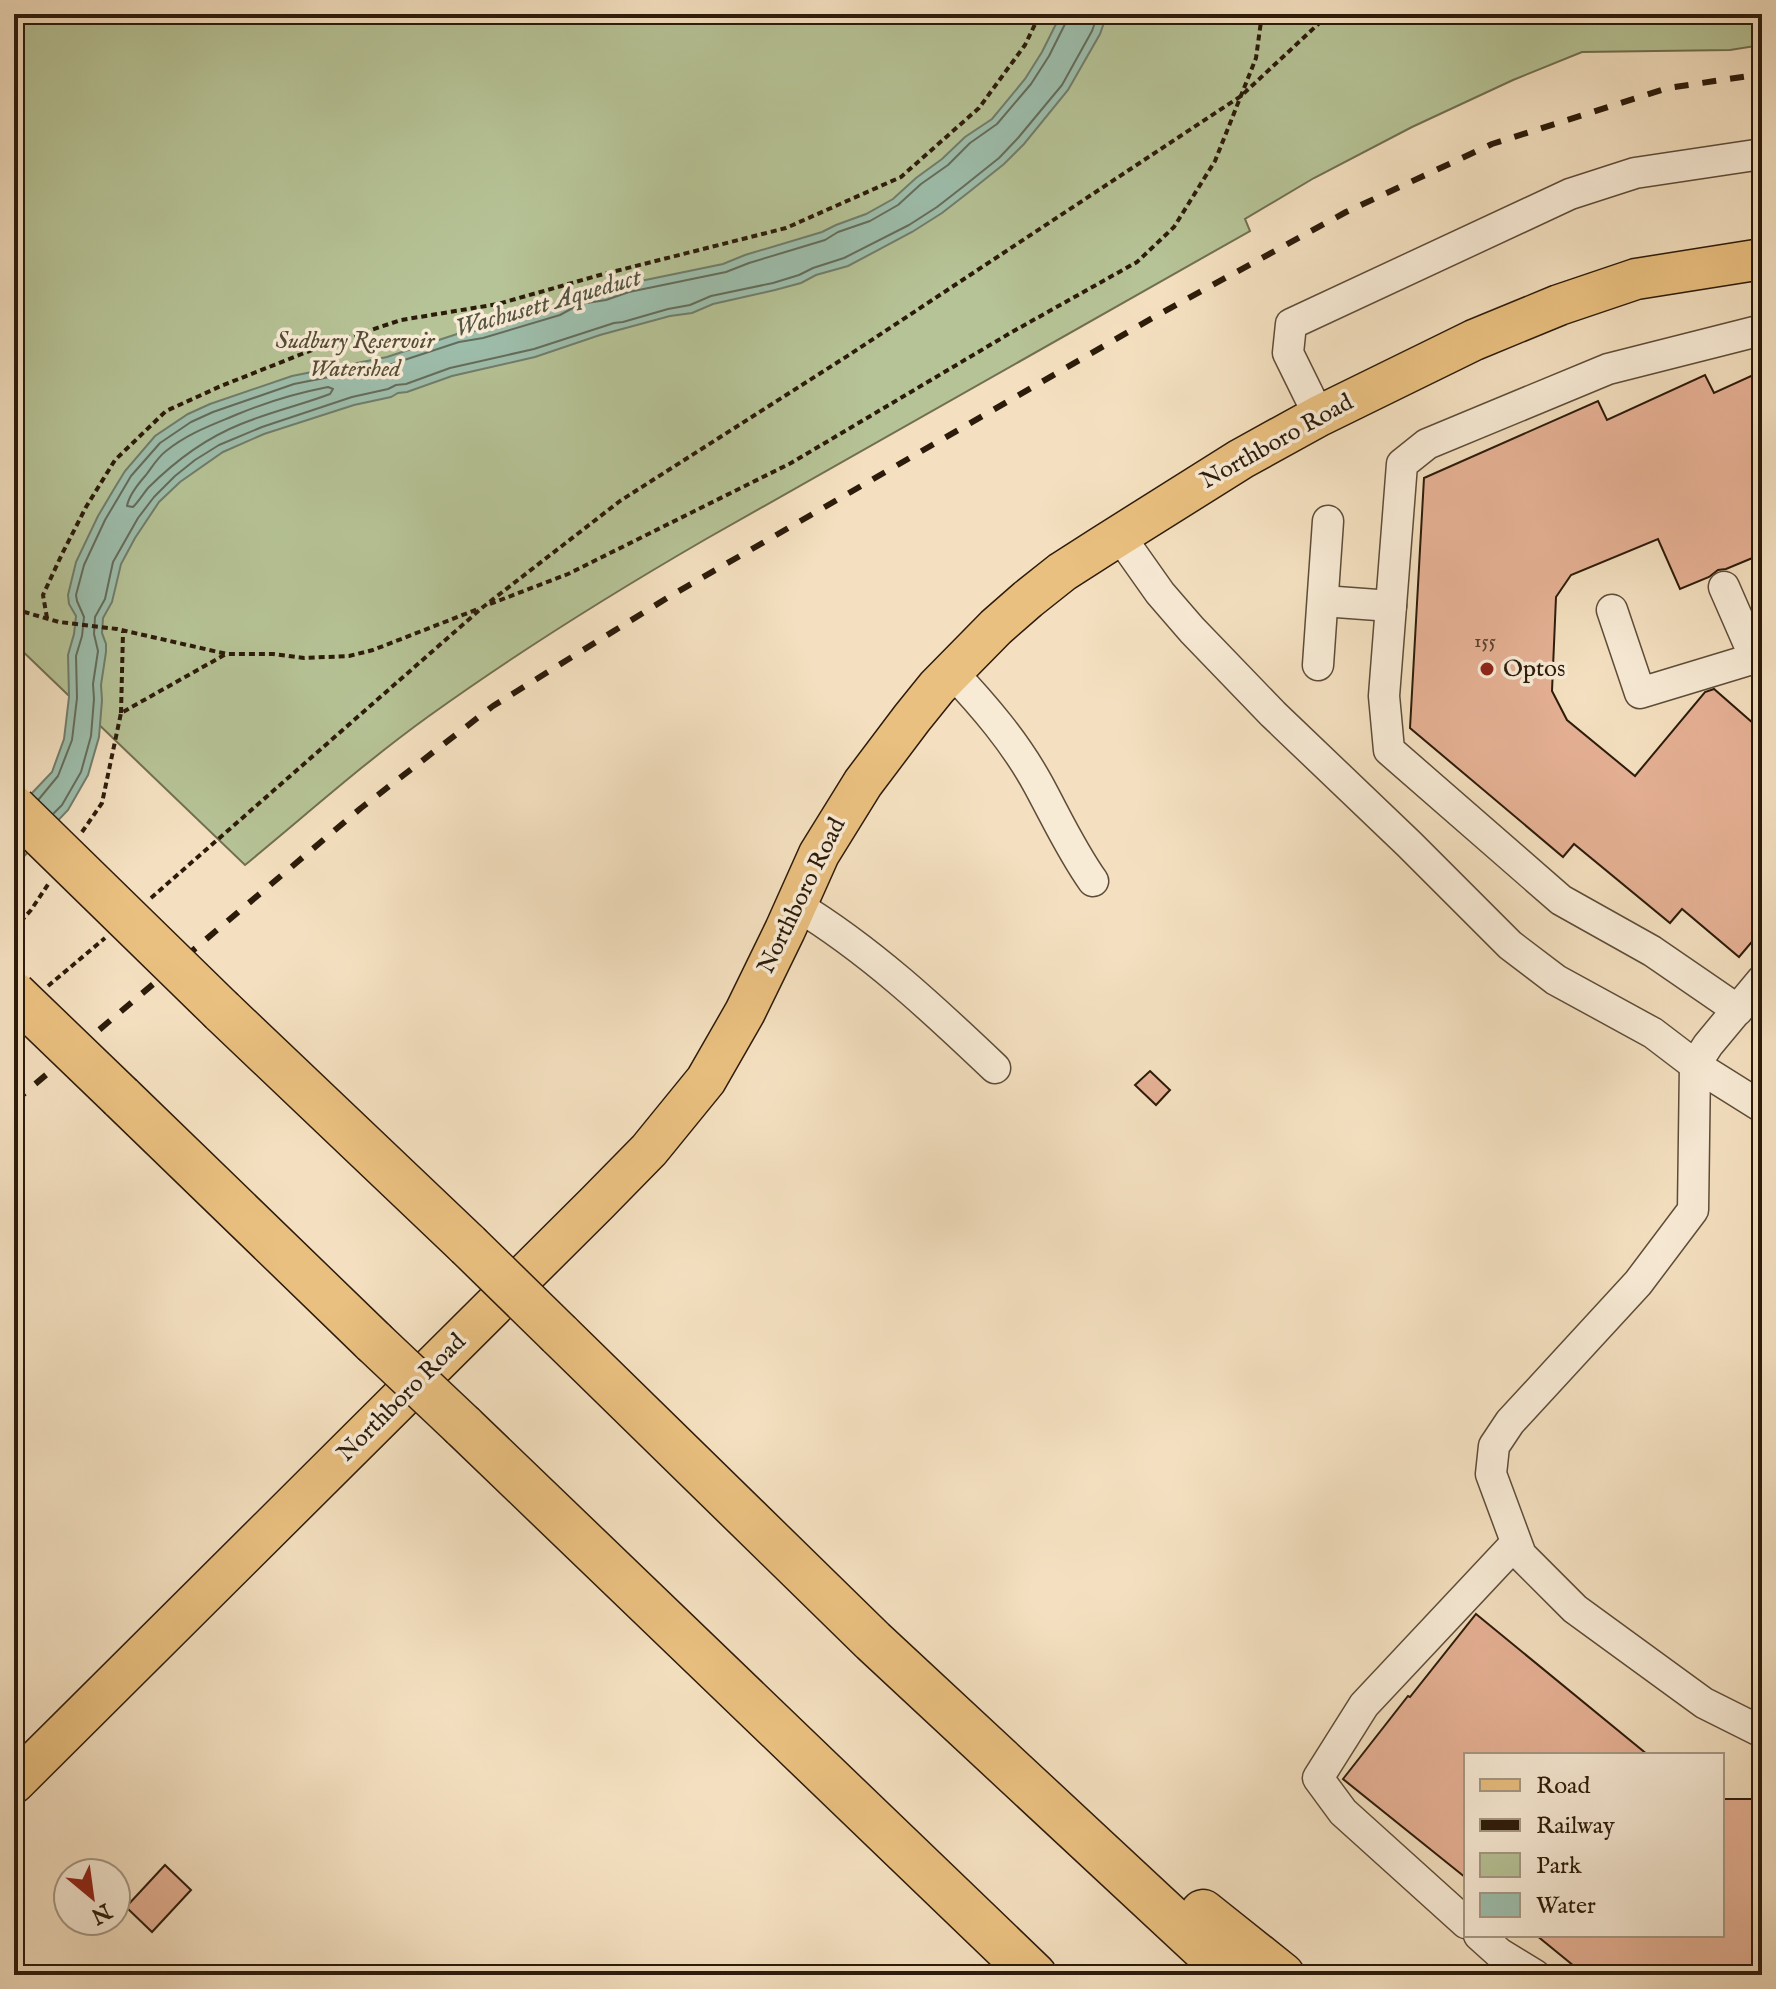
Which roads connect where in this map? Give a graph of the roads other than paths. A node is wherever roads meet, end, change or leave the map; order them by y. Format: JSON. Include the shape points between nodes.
{"nodes":[{"id":1,"x":1762,"y":154,"type":"edge"},
{"id":2,"x":1762,"y":259,"type":"edge"},
{"id":3,"x":1762,"y":330,"type":"edge"},
{"id":4,"x":1319,"y":416,"type":"junction"},
{"id":5,"x":1328,"y":521,"type":"dead end"},
{"id":6,"x":1119,"y":535,"type":"junction"},
{"id":7,"x":1724,"y":587,"type":"dead end"},
{"id":8,"x":1323,"y":601,"type":"junction"},
{"id":9,"x":1391,"y":606,"type":"junction"},
{"id":10,"x":1612,"y":610,"type":"dead end"},
{"id":11,"x":1758,"y":657,"type":"edge"},
{"id":12,"x":1318,"y":665,"type":"dead end"},
{"id":13,"x":951,"y":671,"type":"junction"},
{"id":14,"x":14,"y":808,"type":"edge"},
{"id":15,"x":1093,"y":881,"type":"dead end"},
{"id":16,"x":796,"y":905,"type":"junction"},
{"id":17,"x":1762,"y":980,"type":"edge"},
{"id":18,"x":26,"y":994,"type":"edge"},
{"id":19,"x":1738,"y":1010,"type":"junction"},
{"id":20,"x":1695,"y":1065,"type":"junction"},
{"id":21,"x":995,"y":1068,"type":"dead end"},
{"id":22,"x":1762,"y":1107,"type":"edge"},
{"id":23,"x":1516,"y":1543,"type":"junction"},
{"id":24,"x":873,"y":1641,"type":"junction"},
{"id":25,"x":1762,"y":1732,"type":"edge"},
{"id":26,"x":14,"y":1783,"type":"edge"},
{"id":27,"x":927,"y":1872,"type":"junction"},
{"id":28,"x":1464,"y":1921,"type":"edge"},
{"id":29,"x":1481,"y":1937,"type":"edge"},
{"id":30,"x":1020,"y":1975,"type":"edge"},
{"id":31,"x":1034,"y":1975,"type":"edge"},
{"id":32,"x":1232,"y":1975,"type":"edge"},
{"id":33,"x":1282,"y":1975,"type":"edge"},
{"id":34,"x":1535,"y":1975,"type":"edge"}],
"edges":[{"from":1,"to":4,"type":"lane","via":[[1635,173],[1570,194],[1291,324],[1288,353]]},
{"from":2,"to":4,"type":"main road","name":"Northboro Road","via":[[1636,279],[1598,291],[1474,340]]},
{"from":3,"to":9,"type":"lane","via":[[1608,369],[1427,444],[1402,464]]},
{"from":4,"to":6,"type":"main road","name":"Northboro Road"},
{"from":5,"to":8,"type":"lane"},
{"from":6,"to":13,"type":"main road","name":"Northboro Road","via":[[1028,599]]},
{"from":6,"to":20,"type":"lane","via":[[1192,630],[1510,945],[1556,980],[1653,1033]]},
{"from":7,"to":11,"type":"lane"},
{"from":8,"to":9,"type":"lane"},
{"from":8,"to":12,"type":"lane"},
{"from":9,"to":19,"type":"lane","via":[[1384,696],[1389,750],[1561,900],[1652,951]]},
{"from":10,"to":11,"type":"lane","via":[[1640,693]]},
{"from":13,"to":15,"type":"lane","via":[[1006,735]]},
{"from":13,"to":16,"type":"main road","name":"Northboro Road","via":[[863,783],[819,854]]},
{"from":14,"to":24,"type":"highway","bridge":true},
{"from":16,"to":21,"type":"lane","via":[[884,968]]},
{"from":16,"to":26,"type":"main road","name":"Northboro Road","via":[[720,1058],[649,1150]]},
{"from":17,"to":19,"type":"lane"},
{"from":18,"to":27,"type":"highway","bridge":true,"via":[[121,1097]]},
{"from":19,"to":20,"type":"lane"},
{"from":20,"to":22,"type":"lane"},
{"from":20,"to":23,"type":"lane","via":[[1693,1210],[1638,1283],[1494,1446],[1491,1474]]},
{"from":23,"to":25,"type":"lane","via":[[1521,1555],[1575,1609],[1704,1703]]},
{"from":23,"to":28,"type":"lane","via":[[1364,1705],[1318,1778],[1343,1812]]},
{"from":24,"to":32,"type":"highway"},
{"from":24,"to":33,"type":"highway"},
{"from":27,"to":30,"type":"highway"},
{"from":27,"to":31,"type":"highway"},
{"from":29,"to":34,"type":"lane"}]}
